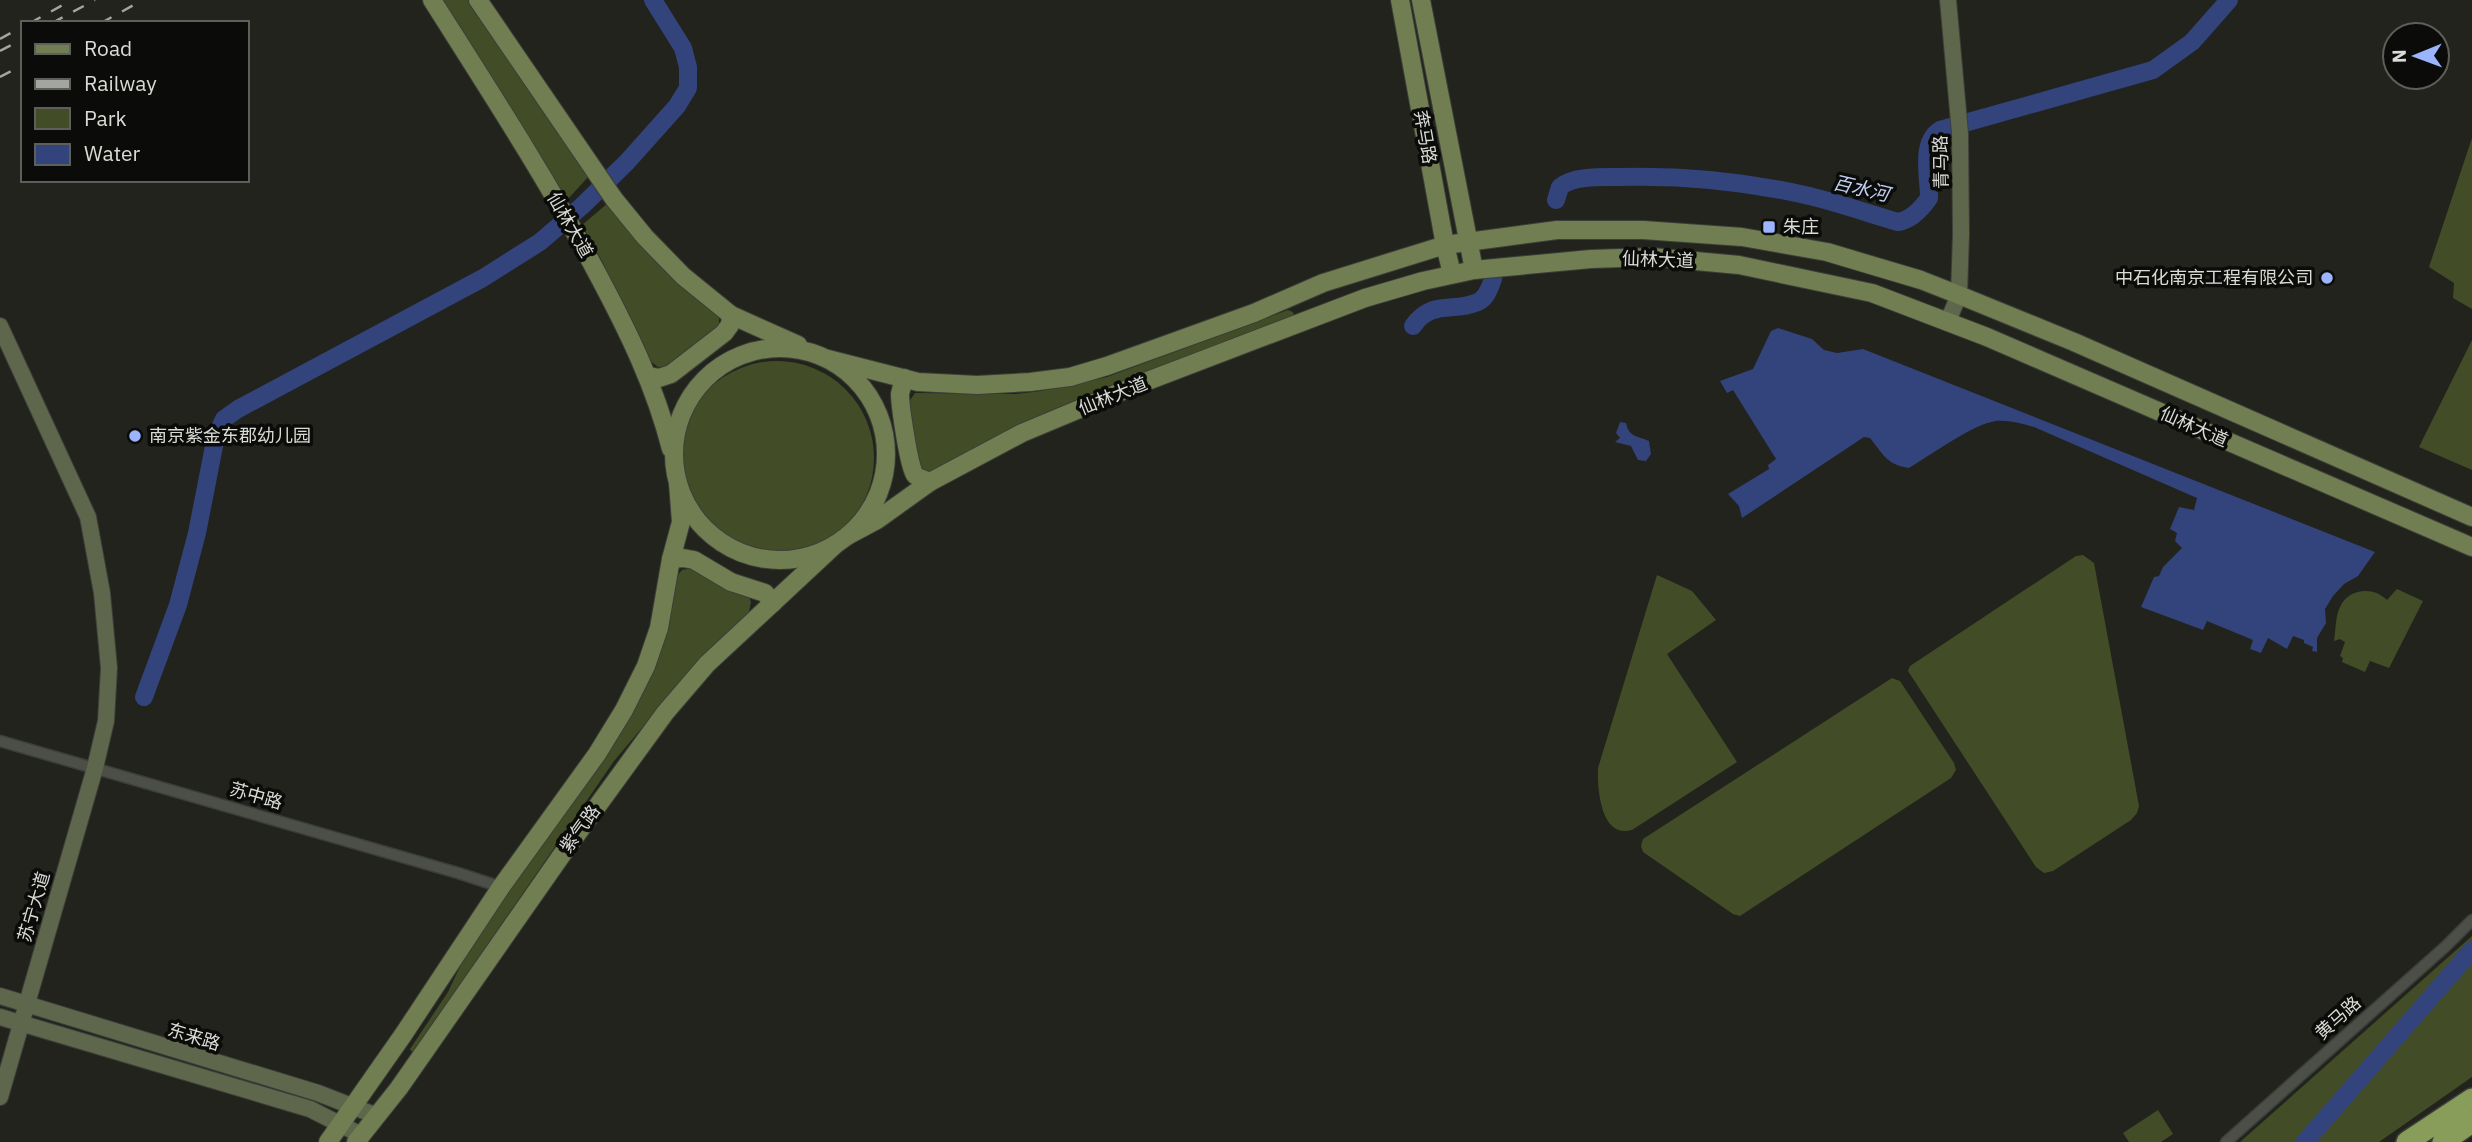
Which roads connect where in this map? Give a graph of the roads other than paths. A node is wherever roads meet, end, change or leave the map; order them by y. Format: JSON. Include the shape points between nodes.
{"nodes":[{"id":1,"x":432,"y":0,"type":"edge"},
{"id":2,"x":478,"y":0,"type":"edge"},
{"id":3,"x":1400,"y":0,"type":"edge"},
{"id":4,"x":1421,"y":0,"type":"edge"},
{"id":5,"x":1948,"y":0,"type":"edge"},
{"id":6,"x":1468,"y":241,"type":"junction"},
{"id":7,"x":1445,"y":245,"type":"junction"},
{"id":8,"x":1875,"y":265,"type":"junction"},
{"id":9,"x":1474,"y":270,"type":"junction"},
{"id":10,"x":1452,"y":274,"type":"junction"},
{"id":11,"x":1866,"y":291,"type":"junction"},
{"id":12,"x":1959,"y":295,"type":"junction"},
{"id":13,"x":731,"y":315,"type":"junction"},
{"id":14,"x":1948,"y":321,"type":"junction"},
{"id":15,"x":0,"y":326,"type":"edge"},
{"id":16,"x":820,"y":356,"type":"junction"},
{"id":17,"x":649,"y":376,"type":"junction"},
{"id":18,"x":904,"y":379,"type":"junction"},
{"id":19,"x":676,"y":474,"type":"junction"},
{"id":20,"x":930,"y":482,"type":"junction"},
{"id":21,"x":2472,"y":517,"type":"edge"},
{"id":22,"x":841,"y":540,"type":"junction"},
{"id":23,"x":2472,"y":547,"type":"edge"},
{"id":24,"x":671,"y":559,"type":"junction"},
{"id":25,"x":773,"y":603,"type":"junction"},
{"id":26,"x":0,"y":741,"type":"edge"},
{"id":27,"x":95,"y":768,"type":"junction"},
{"id":28,"x":501,"y":887,"type":"junction"},
{"id":29,"x":2472,"y":920,"type":"edge"},
{"id":30,"x":0,"y":996,"type":"edge"},
{"id":31,"x":26,"y":1004,"type":"junction"},
{"id":32,"x":0,"y":1017,"type":"edge"},
{"id":33,"x":21,"y":1023,"type":"junction"},
{"id":34,"x":403,"y":1035,"type":"junction"},
{"id":35,"x":424,"y":1053,"type":"junction"},
{"id":36,"x":0,"y":1097,"type":"edge"},
{"id":37,"x":2472,"y":1099,"type":"edge"},
{"id":38,"x":352,"y":1107,"type":"junction"},
{"id":39,"x":377,"y":1116,"type":"junction"},
{"id":40,"x":2472,"y":1122,"type":"edge"},
{"id":41,"x":340,"y":1124,"type":"junction"},
{"id":42,"x":359,"y":1139,"type":"edge"},
{"id":43,"x":328,"y":1142,"type":"edge"},
{"id":44,"x":2226,"y":1142,"type":"edge"},
{"id":45,"x":2407,"y":1142,"type":"edge"},
{"id":46,"x":2443,"y":1142,"type":"edge"}],
"edges":[{"from":1,"to":17,"type":"main road","name":"仙林大道","via":[[560,206]]},
{"from":2,"to":13,"type":"main road","name":"仙林大道","via":[[614,199],[683,276]]},
{"from":3,"to":7,"type":"main road","name":"奔马路"},
{"from":4,"to":6,"type":"main road","name":"奔马路"},
{"from":5,"to":12,"type":"street","name":"青马路","via":[[1960,133]]},
{"from":6,"to":7,"type":"main road","name":"仙林大道"},
{"from":6,"to":8,"type":"main road","name":"仙林大道","via":[[1557,230],[1643,230],[1768,240]]},
{"from":6,"to":9,"type":"main road","name":"奔马路"},
{"from":7,"to":10,"type":"main road","name":"奔马路"},
{"from":7,"to":18,"type":"main road","name":"仙林大道","via":[[1323,283],[1229,323],[1070,376],[988,385]]},
{"from":8,"to":11,"type":"main road"},
{"from":8,"to":12,"type":"main road","name":"仙林大道"},
{"from":9,"to":10,"type":"main road","name":"仙林大道"},
{"from":9,"to":11,"type":"main road","name":"仙林大道","via":[[1652,257],[1739,265]]},
{"from":10,"to":20,"type":"main road","name":"仙林大道","via":[[1365,298],[1137,385],[1022,433]]},
{"from":11,"to":14,"type":"main road","name":"仙林大道"},
{"from":12,"to":14,"type":"street","name":"青马路"},
{"from":12,"to":21,"type":"main road","name":"仙林大道"},
{"from":13,"to":16,"type":"main road","name":"仙林大道"},
{"from":13,"to":17,"type":"main road","via":[[724,332],[671,373]]},
{"from":14,"to":23,"type":"main road","name":"仙林大道"},
{"from":15,"to":27,"type":"street","name":"苏宁大道","via":[[88,517],[109,668],[106,721]]},
{"from":16,"to":18,"type":"main road","name":"仙林大道"},
{"from":16,"to":19,"type":"main road","via":[[780,348],[758,350],[713,371],[692,394],[681,416],[674,446]]},
{"from":16,"to":22,"type":"main road","via":[[849,373],[868,395],[880,419],[886,448],[874,502],[864,519]]},
{"from":17,"to":19,"type":"main road","name":"仙林大道"},
{"from":18,"to":20,"type":"main road","via":[[900,392],[909,464],[915,475]]},
{"from":19,"to":22,"type":"main road","via":[[688,507],[708,532],[746,555],[786,560],[806,557]]},
{"from":19,"to":24,"type":"main road","name":"紫气路","via":[[681,522]]},
{"from":20,"to":22,"type":"main road","name":"仙林大道"},
{"from":22,"to":25,"type":"main road","name":"紫气路"},
{"from":24,"to":25,"type":"main road","via":[[694,561],[731,582],[765,593]]},
{"from":24,"to":28,"type":"main road","name":"紫气路","via":[[659,628],[624,710]]},
{"from":25,"to":35,"type":"main road","name":"紫气路","via":[[707,664],[665,713]]},
{"from":26,"to":27,"type":"street","name":"苏中路"},
{"from":27,"to":28,"type":"street","name":"苏中路"},
{"from":27,"to":31,"type":"street","name":"苏宁大道"},
{"from":28,"to":34,"type":"main road","name":"紫气路"},
{"from":29,"to":44,"type":"street","name":"黄马路"},
{"from":30,"to":31,"type":"street","name":"东来路"},
{"from":31,"to":33,"type":"street","name":"苏宁大道"},
{"from":31,"to":38,"type":"street","name":"东来路"},
{"from":32,"to":33,"type":"street","name":"东来路"},
{"from":33,"to":36,"type":"street","name":"苏宁大道"},
{"from":33,"to":41,"type":"street","name":"东来路","via":[[310,1109]]},
{"from":34,"to":35,"type":"main road","via":[[407,1054]]},
{"from":34,"to":38,"type":"main road","name":"紫气路"},
{"from":35,"to":39,"type":"main road","name":"紫气路"},
{"from":37,"to":45,"type":"highway"},
{"from":38,"to":39,"type":"street","name":"东来路"},
{"from":38,"to":41,"type":"main road","name":"紫气路"},
{"from":39,"to":42,"type":"main road","name":"紫气路"},
{"from":40,"to":46,"type":"highway"},
{"from":41,"to":42,"type":"street","name":"东来路"},
{"from":41,"to":43,"type":"main road","name":"紫气路"}]}
